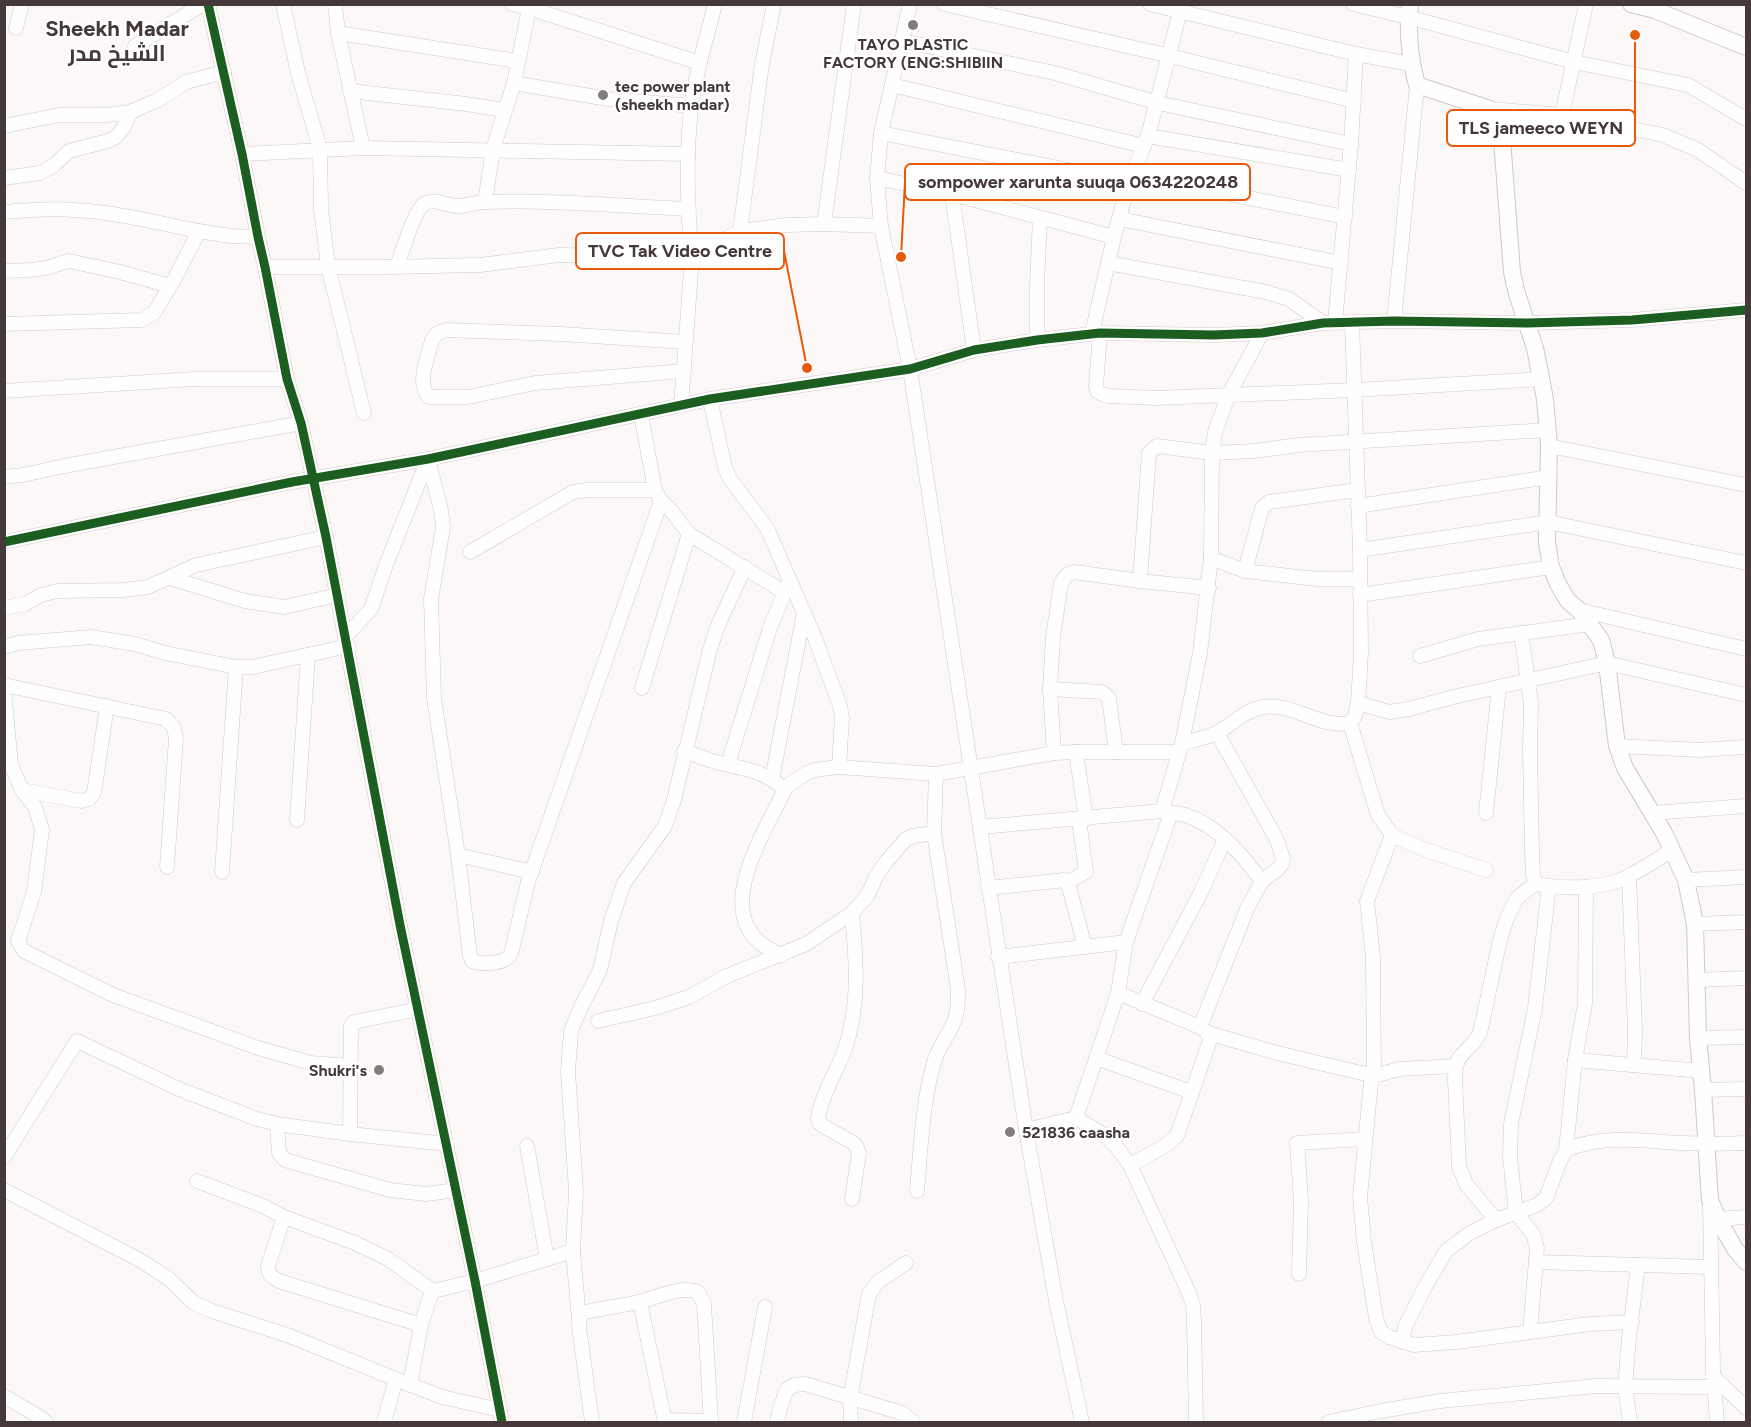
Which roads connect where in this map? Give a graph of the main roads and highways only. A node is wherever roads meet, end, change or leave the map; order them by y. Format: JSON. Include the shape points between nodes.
{"nodes":[{"id":1,"x":1631,"y":4,"type":"edge"},
{"id":2,"x":1655,"y":7,"type":"edge"},
{"id":3,"x":1409,"y":11,"type":"edge"},
{"id":4,"x":1746,"y":47,"type":"edge"},
{"id":5,"x":1746,"y":1262,"type":"edge"}],
"edges":[{"from":1,"to":2,"type":"main road"},
{"from":2,"to":4,"type":"main road"},
{"from":3,"to":5,"type":"main road","via":[[1411,64],[1417,85],[1490,109],[1498,115],[1501,126],[1512,272],[1542,379],[1549,438],[1547,542],[1551,567],[1568,600],[1600,640],[1607,663],[1617,746],[1686,880],[1695,924],[1698,1038],[1710,1200]]}]}
